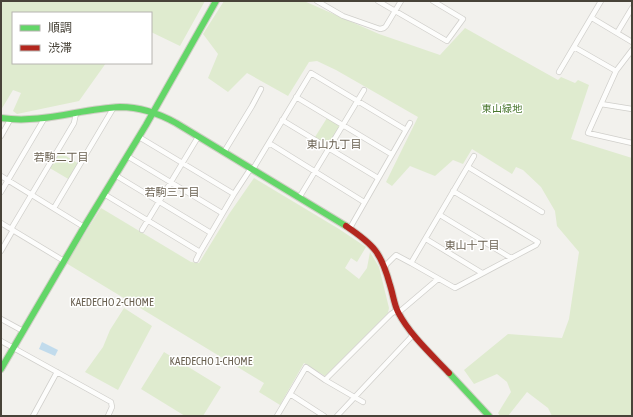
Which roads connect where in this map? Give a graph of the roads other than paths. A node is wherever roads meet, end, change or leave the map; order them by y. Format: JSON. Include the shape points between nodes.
{"nodes":[{"id":1,"x":216,"y":1,"type":"edge"},
{"id":2,"x":317,"y":1,"type":"edge"},
{"id":3,"x":378,"y":1,"type":"edge"},
{"id":4,"x":401,"y":1,"type":"edge"},
{"id":5,"x":433,"y":1,"type":"edge"},
{"id":6,"x":602,"y":1,"type":"edge"},
{"id":7,"x":632,"y":8,"type":"edge"},
{"id":8,"x":395,"y":11,"type":"junction"},
{"id":9,"x":592,"y":18,"type":"junction"},
{"id":10,"x":617,"y":33,"type":"junction"},
{"id":11,"x":632,"y":42,"type":"edge"},
{"id":12,"x":574,"y":47,"type":"junction"},
{"id":13,"x":632,"y":50,"type":"edge"},
{"id":14,"x":616,"y":71,"type":"junction"},
{"id":15,"x":559,"y":72,"type":"dead end"},
{"id":16,"x":261,"y":88,"type":"dead end"},
{"id":17,"x":364,"y":90,"type":"dead end"},
{"id":18,"x":296,"y":97,"type":"junction"},
{"id":19,"x":358,"y":101,"type":"junction"},
{"id":20,"x":600,"y":104,"type":"junction"},
{"id":21,"x":114,"y":107,"type":"junction"},
{"id":22,"x":632,"y":109,"type":"edge"},
{"id":23,"x":153,"y":112,"type":"junction"},
{"id":24,"x":76,"y":113,"type":"junction"},
{"id":25,"x":1,"y":118,"type":"edge"},
{"id":26,"x":44,"y":119,"type":"junction"},
{"id":27,"x":10,"y":120,"type":"junction"},
{"id":28,"x":282,"y":120,"type":"junction"},
{"id":29,"x":410,"y":122,"type":"dead end"},
{"id":30,"x":343,"y":125,"type":"junction"},
{"id":31,"x":406,"y":130,"type":"junction"},
{"id":32,"x":1,"y":136,"type":"edge"},
{"id":33,"x":198,"y":136,"type":"junction"},
{"id":34,"x":139,"y":137,"type":"junction"},
{"id":35,"x":269,"y":143,"type":"junction"},
{"id":36,"x":632,"y":143,"type":"edge"},
{"id":37,"x":329,"y":148,"type":"junction"},
{"id":38,"x":224,"y":152,"type":"junction"},
{"id":39,"x":391,"y":154,"type":"junction"},
{"id":40,"x":127,"y":156,"type":"junction"},
{"id":41,"x":474,"y":156,"type":"dead end"},
{"id":42,"x":182,"y":162,"type":"junction"},
{"id":43,"x":468,"y":167,"type":"junction"},
{"id":44,"x":252,"y":169,"type":"junction"},
{"id":45,"x":315,"y":172,"type":"junction"},
{"id":46,"x":115,"y":175,"type":"junction"},
{"id":47,"x":1,"y":176,"type":"edge"},
{"id":48,"x":378,"y":178,"type":"junction"},
{"id":49,"x":8,"y":180,"type":"junction"},
{"id":50,"x":170,"y":182,"type":"junction"},
{"id":51,"x":1,"y":192,"type":"edge"},
{"id":52,"x":454,"y":192,"type":"junction"},
{"id":53,"x":31,"y":194,"type":"junction"},
{"id":54,"x":104,"y":194,"type":"junction"},
{"id":55,"x":234,"y":194,"type":"junction"},
{"id":56,"x":299,"y":198,"type":"junction"},
{"id":57,"x":158,"y":202,"type":"junction"},
{"id":58,"x":364,"y":202,"type":"junction"},
{"id":59,"x":54,"y":208,"type":"junction"},
{"id":60,"x":542,"y":212,"type":"dead end"},
{"id":61,"x":222,"y":214,"type":"junction"},
{"id":62,"x":440,"y":215,"type":"junction"},
{"id":63,"x":147,"y":220,"type":"junction"},
{"id":64,"x":1,"y":223,"type":"edge"},
{"id":65,"x":84,"y":227,"type":"junction"},
{"id":66,"x":350,"y":228,"type":"junction"},
{"id":67,"x":12,"y":229,"type":"junction"},
{"id":68,"x":142,"y":230,"type":"dead end"},
{"id":69,"x":211,"y":233,"type":"junction"},
{"id":70,"x":426,"y":240,"type":"junction"},
{"id":71,"x":1,"y":251,"type":"edge"},
{"id":72,"x":200,"y":252,"type":"junction"},
{"id":73,"x":511,"y":258,"type":"junction"},
{"id":74,"x":196,"y":260,"type":"dead end"},
{"id":75,"x":64,"y":262,"type":"junction"},
{"id":76,"x":411,"y":263,"type":"junction"},
{"id":77,"x":385,"y":266,"type":"junction"},
{"id":78,"x":482,"y":274,"type":"junction"},
{"id":79,"x":438,"y":279,"type":"junction"},
{"id":80,"x":398,"y":312,"type":"junction"},
{"id":81,"x":1,"y":319,"type":"edge"},
{"id":82,"x":23,"y":331,"type":"junction"},
{"id":83,"x":413,"y":335,"type":"junction"},
{"id":84,"x":1,"y":341,"type":"edge"},
{"id":85,"x":14,"y":348,"type":"junction"},
{"id":86,"x":1,"y":369,"type":"edge"},
{"id":87,"x":57,"y":372,"type":"junction"},
{"id":88,"x":325,"y":380,"type":"junction"},
{"id":89,"x":290,"y":394,"type":"junction"},
{"id":90,"x":355,"y":397,"type":"junction"},
{"id":91,"x":363,"y":402,"type":"dead end"},
{"id":92,"x":33,"y":416,"type":"edge"},
{"id":93,"x":108,"y":416,"type":"edge"},
{"id":94,"x":277,"y":416,"type":"edge"},
{"id":95,"x":324,"y":416,"type":"edge"},
{"id":96,"x":338,"y":416,"type":"edge"},
{"id":97,"x":489,"y":416,"type":"edge"}],
"edges":[{"from":1,"to":23,"type":"street"},
{"from":2,"to":8,"type":"street","via":[[338,13],[380,29],[384,28]]},
{"from":3,"to":8,"type":"street"},
{"from":4,"to":8,"type":"street"},
{"from":5,"to":8,"type":"street","via":[[463,19],[447,41]]},
{"from":6,"to":9,"type":"street"},
{"from":7,"to":10,"type":"street"},
{"from":9,"to":10,"type":"street"},
{"from":9,"to":12,"type":"street"},
{"from":10,"to":11,"type":"street"},
{"from":12,"to":14,"type":"street"},
{"from":12,"to":15,"type":"street"},
{"from":13,"to":14,"type":"street"},
{"from":14,"to":20,"type":"street"},
{"from":16,"to":38,"type":"street"},
{"from":17,"to":19,"type":"street"},
{"from":18,"to":19,"type":"street","via":[[311,73]]},
{"from":18,"to":28,"type":"street"},
{"from":18,"to":30,"type":"street"},
{"from":19,"to":30,"type":"street"},
{"from":19,"to":31,"type":"street"},
{"from":20,"to":22,"type":"street"},
{"from":20,"to":36,"type":"street","via":[[588,133]]},
{"from":21,"to":23,"type":"street","via":[[135,107]]},
{"from":21,"to":24,"type":"street"},
{"from":21,"to":59,"type":"street"},
{"from":23,"to":33,"type":"street"},
{"from":23,"to":34,"type":"street"},
{"from":24,"to":26,"type":"street"},
{"from":24,"to":53,"type":"street","via":[[74,123]]},
{"from":25,"to":27,"type":"street"},
{"from":26,"to":27,"type":"street"},
{"from":26,"to":49,"type":"street"},
{"from":27,"to":32,"type":"street"},
{"from":28,"to":35,"type":"street"},
{"from":28,"to":37,"type":"street"},
{"from":29,"to":31,"type":"street"},
{"from":30,"to":37,"type":"street"},
{"from":30,"to":39,"type":"street"},
{"from":31,"to":39,"type":"street"},
{"from":33,"to":38,"type":"street"},
{"from":33,"to":42,"type":"street"},
{"from":34,"to":40,"type":"street"},
{"from":34,"to":42,"type":"street"},
{"from":35,"to":44,"type":"street"},
{"from":35,"to":45,"type":"street"},
{"from":37,"to":45,"type":"street"},
{"from":37,"to":48,"type":"street"},
{"from":38,"to":44,"type":"street"},
{"from":39,"to":48,"type":"street"},
{"from":40,"to":46,"type":"street"},
{"from":40,"to":50,"type":"street"},
{"from":41,"to":43,"type":"street"},
{"from":42,"to":50,"type":"street"},
{"from":42,"to":55,"type":"street"},
{"from":43,"to":52,"type":"street"},
{"from":43,"to":60,"type":"street"},
{"from":44,"to":55,"type":"street"},
{"from":44,"to":56,"type":"street"},
{"from":45,"to":56,"type":"street"},
{"from":45,"to":58,"type":"street"},
{"from":46,"to":54,"type":"street"},
{"from":46,"to":57,"type":"street"},
{"from":47,"to":49,"type":"street"},
{"from":48,"to":58,"type":"street"},
{"from":49,"to":51,"type":"street"},
{"from":49,"to":53,"type":"street"},
{"from":50,"to":57,"type":"street"},
{"from":50,"to":61,"type":"street"},
{"from":52,"to":62,"type":"street"},
{"from":52,"to":73,"type":"street","via":[[538,242]]},
{"from":53,"to":59,"type":"street"},
{"from":53,"to":67,"type":"street"},
{"from":54,"to":63,"type":"street"},
{"from":54,"to":65,"type":"street"},
{"from":55,"to":61,"type":"street"},
{"from":56,"to":66,"type":"street"},
{"from":57,"to":63,"type":"street"},
{"from":57,"to":69,"type":"street"},
{"from":58,"to":66,"type":"street"},
{"from":59,"to":65,"type":"street"},
{"from":61,"to":69,"type":"street"},
{"from":62,"to":70,"type":"street"},
{"from":62,"to":73,"type":"street"},
{"from":63,"to":68,"type":"street"},
{"from":63,"to":72,"type":"street"},
{"from":64,"to":67,"type":"street"},
{"from":65,"to":75,"type":"street"},
{"from":66,"to":77,"type":"street","via":[[373,247]]},
{"from":67,"to":71,"type":"street"},
{"from":67,"to":75,"type":"street"},
{"from":69,"to":72,"type":"street"},
{"from":70,"to":76,"type":"street"},
{"from":70,"to":78,"type":"street"},
{"from":72,"to":74,"type":"street"},
{"from":73,"to":78,"type":"street"},
{"from":75,"to":82,"type":"street"},
{"from":76,"to":77,"type":"street","via":[[396,255]]},
{"from":76,"to":79,"type":"street"},
{"from":77,"to":80,"type":"street"},
{"from":78,"to":79,"type":"street","via":[[455,288]]},
{"from":79,"to":80,"type":"street"},
{"from":80,"to":83,"type":"street"},
{"from":80,"to":88,"type":"street","via":[[391,314]]},
{"from":81,"to":82,"type":"street"},
{"from":82,"to":85,"type":"street"},
{"from":83,"to":90,"type":"street"},
{"from":83,"to":97,"type":"street"},
{"from":84,"to":85,"type":"street"},
{"from":85,"to":86,"type":"street"},
{"from":85,"to":87,"type":"street"},
{"from":87,"to":92,"type":"street"},
{"from":87,"to":93,"type":"street","via":[[111,402],[112,407]]},
{"from":88,"to":89,"type":"street","via":[[306,367]]},
{"from":88,"to":90,"type":"street"},
{"from":89,"to":94,"type":"street"},
{"from":89,"to":95,"type":"street"},
{"from":90,"to":91,"type":"street"},
{"from":90,"to":96,"type":"street"}]}
